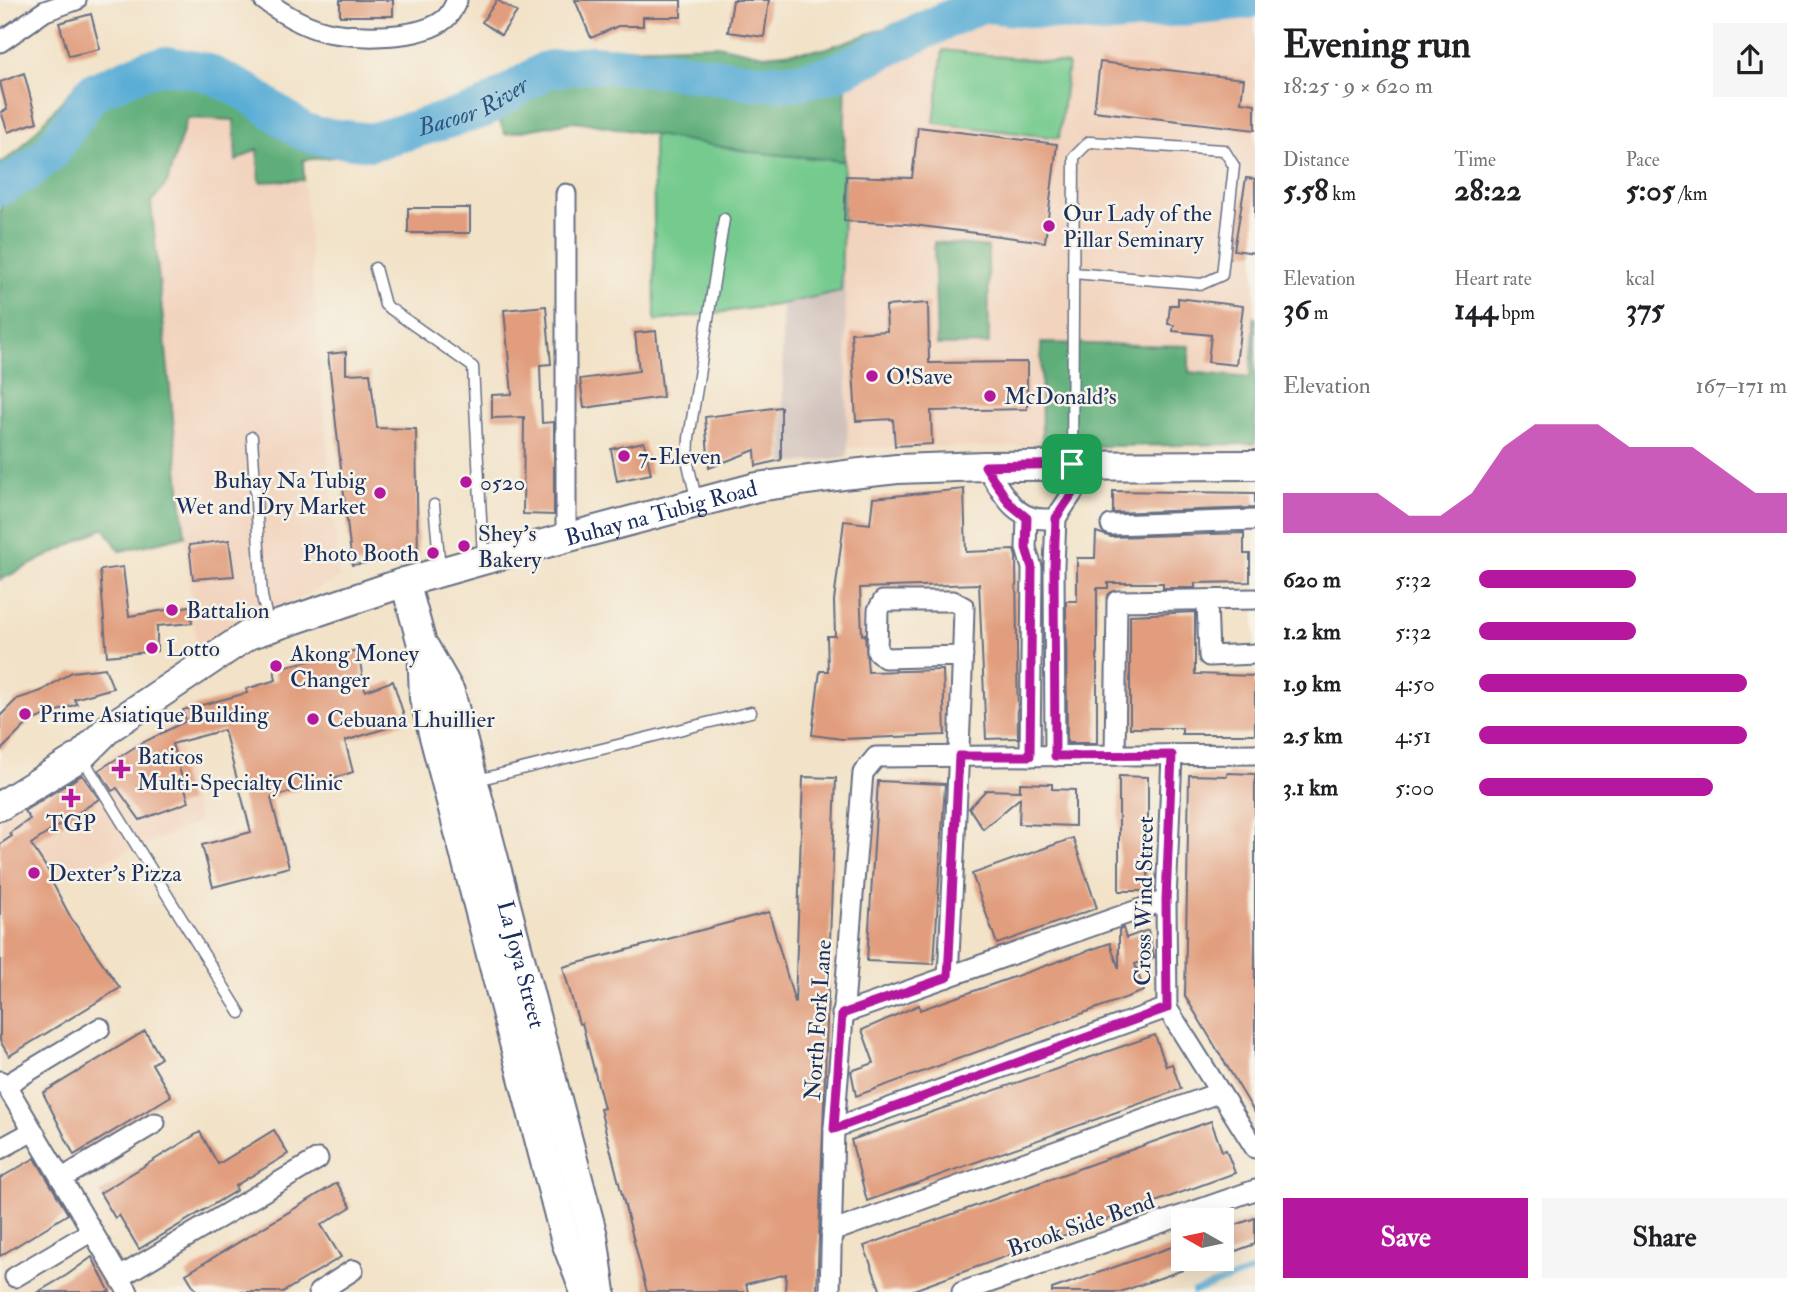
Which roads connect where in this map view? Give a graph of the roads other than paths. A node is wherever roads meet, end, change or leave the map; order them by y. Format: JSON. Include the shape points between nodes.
{"nodes":[{"id":1,"x":76,"y":0,"type":"edge"},
{"id":2,"x":264,"y":0,"type":"edge"},
{"id":3,"x":457,"y":0,"type":"edge"},
{"id":4,"x":0,"y":42,"type":"edge"},
{"id":5,"x":566,"y":194,"type":"dead end"},
{"id":6,"x":724,"y":219,"type":"dead end"},
{"id":7,"x":375,"y":268,"type":"dead end"},
{"id":8,"x":1073,"y":273,"type":"junction"},
{"id":9,"x":252,"y":437,"type":"dead end"},
{"id":10,"x":1082,"y":464,"type":"junction"},
{"id":11,"x":1255,"y":465,"type":"edge"},
{"id":12,"x":985,"y":466,"type":"junction"},
{"id":13,"x":697,"y":503,"type":"junction"},
{"id":14,"x":434,"y":505,"type":"dead end"},
{"id":15,"x":1027,"y":518,"type":"junction"},
{"id":16,"x":1056,"y":518,"type":"junction"},
{"id":17,"x":1255,"y":520,"type":"edge"},
{"id":18,"x":1111,"y":525,"type":"dead end"},
{"id":19,"x":566,"y":539,"type":"junction"},
{"id":20,"x":483,"y":560,"type":"junction"},
{"id":21,"x":440,"y":572,"type":"junction"},
{"id":22,"x":405,"y":582,"type":"junction"},
{"id":23,"x":1255,"y":599,"type":"edge"},
{"id":24,"x":1207,"y":600,"type":"junction"},
{"id":25,"x":269,"y":628,"type":"junction"},
{"id":26,"x":422,"y":644,"type":"junction"},
{"id":27,"x":1255,"y":654,"type":"edge"},
{"id":28,"x":962,"y":656,"type":"junction"},
{"id":29,"x":751,"y":712,"type":"dead end"},
{"id":30,"x":108,"y":728,"type":"junction"},
{"id":31,"x":1255,"y":754,"type":"edge"},
{"id":32,"x":1115,"y":755,"type":"junction"},
{"id":33,"x":1172,"y":755,"type":"junction"},
{"id":34,"x":81,"y":756,"type":"junction"},
{"id":35,"x":959,"y":756,"type":"junction"},
{"id":36,"x":1030,"y":756,"type":"junction"},
{"id":37,"x":1055,"y":756,"type":"junction"},
{"id":38,"x":473,"y":780,"type":"junction"},
{"id":39,"x":0,"y":787,"type":"edge"},
{"id":40,"x":0,"y":806,"type":"edge"},
{"id":41,"x":1166,"y":900,"type":"junction"},
{"id":42,"x":948,"y":977,"type":"junction"},
{"id":43,"x":1167,"y":1008,"type":"junction"},
{"id":44,"x":240,"y":1013,"type":"dead end"},
{"id":45,"x":842,"y":1014,"type":"junction"},
{"id":46,"x":100,"y":1028,"type":"dead end"},
{"id":47,"x":3,"y":1083,"type":"edge"},
{"id":48,"x":1218,"y":1093,"type":"junction"},
{"id":49,"x":155,"y":1123,"type":"dead end"},
{"id":50,"x":834,"y":1129,"type":"junction"},
{"id":51,"x":33,"y":1131,"type":"junction"},
{"id":52,"x":1255,"y":1148,"type":"edge"},
{"id":53,"x":0,"y":1149,"type":"edge"},
{"id":54,"x":318,"y":1159,"type":"dead end"},
{"id":55,"x":61,"y":1179,"type":"junction"},
{"id":56,"x":1255,"y":1190,"type":"edge"},
{"id":57,"x":92,"y":1231,"type":"junction"},
{"id":58,"x":831,"y":1232,"type":"junction"},
{"id":59,"x":353,"y":1270,"type":"dead end"},
{"id":60,"x":15,"y":1277,"type":"dead end"},
{"id":61,"x":124,"y":1285,"type":"edge"},
{"id":62,"x":319,"y":1292,"type":"edge"},
{"id":63,"x":585,"y":1292,"type":"edge"},
{"id":64,"x":600,"y":1292,"type":"edge"},
{"id":65,"x":830,"y":1292,"type":"edge"},
{"id":66,"x":962,"y":1292,"type":"edge"}],
"edges":[{"from":1,"to":4,"type":"street","via":[[45,11]]},
{"from":2,"to":3,"type":"street","via":[[281,13],[331,33],[381,37],[431,27],[448,17]]},
{"from":5,"to":19,"type":"street"},
{"from":6,"to":13,"type":"lane","via":[[689,438],[688,464]]},
{"from":7,"to":20,"type":"lane","via":[[385,305],[473,368]]},
{"from":8,"to":8,"type":"lane","via":[[1074,157],[1089,142],[1224,150],[1234,166],[1222,275],[1202,284]]},
{"from":8,"to":10,"type":"lane"},
{"from":9,"to":25,"type":"lane","via":[[262,596]]},
{"from":10,"to":11,"type":"main road","name":"Buhay na Tubig Road"},
{"from":10,"to":12,"type":"main road","name":"Buhay na Tubig Road"},
{"from":10,"to":16,"type":"street"},
{"from":12,"to":13,"type":"main road","name":"Buhay na Tubig Road","via":[[897,468],[757,487]]},
{"from":12,"to":15,"type":"street","via":[[1009,503]]},
{"from":13,"to":19,"type":"main road","name":"Buhay na Tubig Road"},
{"from":14,"to":21,"type":"lane"},
{"from":15,"to":16,"type":"street"},
{"from":15,"to":36,"type":"street","via":[[1026,548],[1032,568]]},
{"from":16,"to":37,"type":"street"},
{"from":17,"to":18,"type":"street"},
{"from":19,"to":20,"type":"main road","name":"Buhay na Tubig Road"},
{"from":20,"to":21,"type":"main road","name":"Buhay na Tubig Road"},
{"from":21,"to":22,"type":"main road","name":"Buhay na Tubig Road"},
{"from":22,"to":25,"type":"main road","name":"Buhay na Tubig Road"},
{"from":22,"to":26,"type":"main road","name":"La Joya Street"},
{"from":23,"to":24,"type":"street"},
{"from":24,"to":27,"type":"street","via":[[1209,656]]},
{"from":24,"to":32,"type":"street","via":[[1117,601]]},
{"from":25,"to":30,"type":"main road","name":"Buhay na Tubig Road","via":[[248,635]]},
{"from":26,"to":38,"type":"main road","name":"La Joya Street","via":[[450,692]]},
{"from":26,"to":63,"type":"main road","name":"La Joya Street","via":[[424,698],[563,1231]]},
{"from":28,"to":28,"type":"street","via":[[964,607],[953,601],[883,601],[878,610],[877,651],[885,658]]},
{"from":28,"to":35,"type":"street"},
{"from":29,"to":38,"type":"lane"},
{"from":30,"to":34,"type":"main road","name":"Buhay na Tubig Road"},
{"from":30,"to":39,"type":"main road","name":"Buhay na Tubig Road","via":[[88,731]]},
{"from":31,"to":33,"type":"street"},
{"from":32,"to":33,"type":"street"},
{"from":32,"to":37,"type":"street"},
{"from":33,"to":41,"type":"street","name":"Cross Wind Street"},
{"from":34,"to":40,"type":"main road","name":"Buhay na Tubig Road"},
{"from":34,"to":44,"type":"lane"},
{"from":35,"to":36,"type":"street"},
{"from":35,"to":42,"type":"street"},
{"from":35,"to":45,"type":"street","name":"North Fork Lane","via":[[876,757],[863,773]]},
{"from":36,"to":37,"type":"street"},
{"from":38,"to":64,"type":"main road","name":"La Joya Street","via":[[593,1236]]},
{"from":41,"to":42,"type":"street"},
{"from":41,"to":43,"type":"street","name":"Cross Wind Street"},
{"from":42,"to":45,"type":"street"},
{"from":43,"to":48,"type":"street","name":"Cross Wind Street"},
{"from":43,"to":50,"type":"street"},
{"from":45,"to":50,"type":"street","name":"North Fork Lane"},
{"from":46,"to":47,"type":"street"},
{"from":47,"to":51,"type":"street"},
{"from":48,"to":52,"type":"street","name":"Cross Wind Street"},
{"from":48,"to":58,"type":"street"},
{"from":49,"to":55,"type":"street"},
{"from":50,"to":58,"type":"street","name":"North Fork Lane"},
{"from":51,"to":53,"type":"street"},
{"from":51,"to":55,"type":"street"},
{"from":54,"to":61,"type":"street"},
{"from":55,"to":57,"type":"street"},
{"from":56,"to":66,"type":"street","name":"Brook Side Bend"},
{"from":57,"to":60,"type":"street"},
{"from":57,"to":61,"type":"street"},
{"from":58,"to":65,"type":"street","name":"North Fork Lane"},
{"from":59,"to":62,"type":"street"}]}
